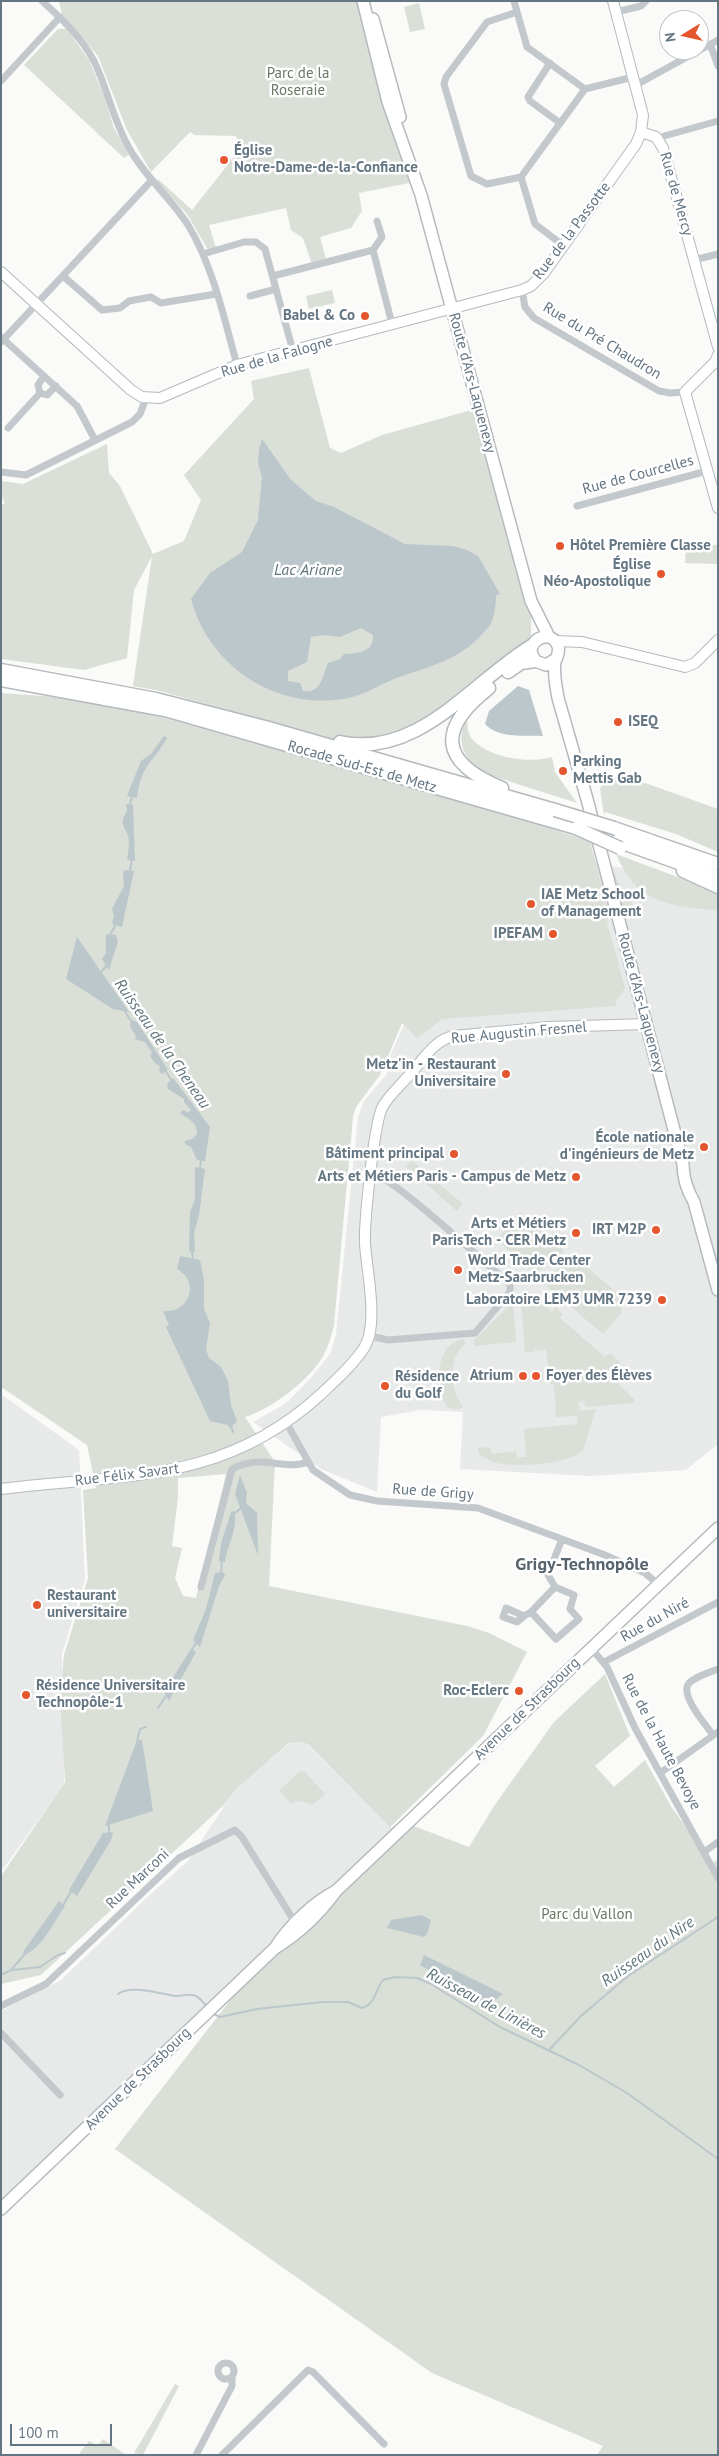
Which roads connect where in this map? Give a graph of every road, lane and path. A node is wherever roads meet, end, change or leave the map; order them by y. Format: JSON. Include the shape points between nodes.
{"nodes":[{"id":1,"x":42,"y":1,"type":"edge"},
{"id":2,"x":363,"y":1,"type":"edge"},
{"id":3,"x":368,"y":1,"type":"edge"},
{"id":4,"x":514,"y":1,"type":"edge"},
{"id":5,"x":613,"y":1,"type":"edge"},
{"id":6,"x":646,"y":1,"type":"edge"},
{"id":7,"x":517,"y":12,"type":"junction"},
{"id":8,"x":616,"y":12,"type":"junction"},
{"id":9,"x":60,"y":17,"type":"junction"},
{"id":10,"x":718,"y":40,"type":"edge"},
{"id":11,"x":710,"y":44,"type":"junction"},
{"id":12,"x":550,"y":63,"type":"junction"},
{"id":13,"x":718,"y":66,"type":"edge"},
{"id":14,"x":1,"y":81,"type":"edge"},
{"id":15,"x":634,"y":81,"type":"junction"},
{"id":16,"x":584,"y":89,"type":"junction"},
{"id":17,"x":718,"y":121,"type":"edge"},
{"id":18,"x":560,"y":123,"type":"junction"},
{"id":19,"x":642,"y":132,"type":"junction"},
{"id":20,"x":660,"y":140,"type":"junction"},
{"id":21,"x":410,"y":166,"type":"junction"},
{"id":22,"x":520,"y":177,"type":"junction"},
{"id":23,"x":151,"y":181,"type":"junction"},
{"id":24,"x":377,"y":221,"type":"dead end"},
{"id":25,"x":564,"y":246,"type":"junction"},
{"id":26,"x":373,"y":250,"type":"junction"},
{"id":27,"x":203,"y":254,"type":"junction"},
{"id":28,"x":718,"y":254,"type":"edge"},
{"id":29,"x":694,"y":260,"type":"junction"},
{"id":30,"x":1,"y":272,"type":"edge"},
{"id":31,"x":62,"y":276,"type":"junction"},
{"id":32,"x":273,"y":276,"type":"junction"},
{"id":33,"x":276,"y":289,"type":"junction"},
{"id":34,"x":522,"y":290,"type":"junction"},
{"id":35,"x":216,"y":294,"type":"junction"},
{"id":36,"x":250,"y":296,"type":"dead end"},
{"id":37,"x":37,"y":304,"type":"junction"},
{"id":38,"x":452,"y":308,"type":"junction"},
{"id":39,"x":392,"y":324,"type":"junction"},
{"id":40,"x":2,"y":339,"type":"edge"},
{"id":41,"x":718,"y":347,"type":"edge"},
{"id":42,"x":293,"y":351,"type":"junction"},
{"id":43,"x":718,"y":355,"type":"edge"},
{"id":44,"x":237,"y":365,"type":"junction"},
{"id":45,"x":44,"y":376,"type":"junction"},
{"id":46,"x":56,"y":386,"type":"junction"},
{"id":47,"x":685,"y":392,"type":"junction"},
{"id":48,"x":40,"y":393,"type":"junction"},
{"id":49,"x":146,"y":398,"type":"junction"},
{"id":50,"x":8,"y":428,"type":"dead end"},
{"id":51,"x":94,"y":440,"type":"junction"},
{"id":52,"x":707,"y":471,"type":"junction"},
{"id":53,"x":1,"y":472,"type":"edge"},
{"id":54,"x":577,"y":506,"type":"dead end"},
{"id":55,"x":718,"y":508,"type":"edge"},
{"id":56,"x":531,"y":601,"type":"junction"},
{"id":57,"x":552,"y":639,"type":"junction"},
{"id":58,"x":718,"y":640,"type":"edge"},
{"id":59,"x":532,"y":644,"type":"junction"},
{"id":60,"x":592,"y":646,"type":"junction"},
{"id":61,"x":557,"y":657,"type":"junction"},
{"id":62,"x":537,"y":662,"type":"junction"},
{"id":63,"x":1,"y":670,"type":"edge"},
{"id":64,"x":1,"y":680,"type":"edge"},
{"id":65,"x":558,"y":698,"type":"junction"},
{"id":66,"x":265,"y":727,"type":"junction"},
{"id":67,"x":552,"y":815,"type":"junction"},
{"id":68,"x":617,"y":839,"type":"junction"},
{"id":69,"x":718,"y":864,"type":"edge"},
{"id":70,"x":718,"y":876,"type":"edge"},
{"id":71,"x":718,"y":887,"type":"edge"},
{"id":72,"x":646,"y":1024,"type":"junction"},
{"id":73,"x":372,"y":1173,"type":"junction"},
{"id":74,"x":718,"y":1290,"type":"edge"},
{"id":75,"x":370,"y":1336,"type":"junction"},
{"id":76,"x":286,"y":1422,"type":"junction"},
{"id":77,"x":308,"y":1462,"type":"junction"},
{"id":78,"x":1,"y":1489,"type":"edge"},
{"id":79,"x":718,"y":1528,"type":"edge"},
{"id":80,"x":562,"y":1539,"type":"junction"},
{"id":81,"x":659,"y":1585,"type":"junction"},
{"id":82,"x":201,"y":1587,"type":"dead end"},
{"id":83,"x":555,"y":1587,"type":"junction"},
{"id":84,"x":718,"y":1602,"type":"edge"},
{"id":85,"x":591,"y":1648,"type":"junction"},
{"id":86,"x":604,"y":1662,"type":"junction"},
{"id":87,"x":718,"y":1669,"type":"edge"},
{"id":88,"x":716,"y":1733,"type":"edge"},
{"id":89,"x":660,"y":1773,"type":"junction"},
{"id":90,"x":718,"y":1842,"type":"edge"},
{"id":91,"x":704,"y":1852,"type":"junction"},
{"id":92,"x":718,"y":1878,"type":"edge"},
{"id":93,"x":336,"y":1891,"type":"junction"},
{"id":94,"x":296,"y":1924,"type":"junction"},
{"id":95,"x":275,"y":1948,"type":"junction"},
{"id":96,"x":1,"y":2006,"type":"edge"},
{"id":97,"x":1,"y":2032,"type":"edge"},
{"id":98,"x":60,"y":2095,"type":"dead end"},
{"id":99,"x":1,"y":2209,"type":"edge"},
{"id":100,"x":232,"y":2377,"type":"dead end"},
{"id":101,"x":384,"y":2444,"type":"dead end"},
{"id":102,"x":196,"y":2455,"type":"edge"},
{"id":103,"x":222,"y":2455,"type":"edge"}],
"edges":[{"from":1,"to":9,"type":"street"},
{"from":2,"to":21,"type":"main road","name":"Route d'Ars-Laquenexy","via":[[388,102]]},
{"from":3,"to":21,"type":"main road","name":"Route d'Ars-Laquenexy","via":[[397,101]]},
{"from":4,"to":7,"type":"street"},
{"from":5,"to":8,"type":"street"},
{"from":6,"to":8,"type":"street","via":[[641,6]]},
{"from":7,"to":12,"type":"street","via":[[527,47]]},
{"from":7,"to":22,"type":"street","via":[[488,22],[444,84],[471,176],[487,184]]},
{"from":8,"to":15,"type":"street"},
{"from":9,"to":14,"type":"street"},
{"from":9,"to":23,"type":"street","via":[[93,61],[128,146]]},
{"from":10,"to":11,"type":"street"},
{"from":11,"to":13,"type":"street"},
{"from":11,"to":15,"type":"street"},
{"from":12,"to":16,"type":"street"},
{"from":12,"to":18,"type":"street","via":[[528,97]]},
{"from":15,"to":16,"type":"street"},
{"from":15,"to":19,"type":"street","via":[[643,115]]},
{"from":16,"to":18,"type":"street"},
{"from":17,"to":20,"type":"street","via":[[664,136]]},
{"from":18,"to":22,"type":"street"},
{"from":19,"to":20,"type":"street","name":"Rue de Mercy"},
{"from":19,"to":25,"type":"street","name":"Rue de la Passotte"},
{"from":20,"to":29,"type":"street","name":"Rue de Mercy"},
{"from":21,"to":38,"type":"main road","name":"Route d'Ars-Laquenexy"},
{"from":22,"to":25,"type":"street","via":[[535,224]]},
{"from":23,"to":27,"type":"street","via":[[186,222]]},
{"from":23,"to":31,"type":"street"},
{"from":24,"to":26,"type":"street","via":[[382,237]]},
{"from":25,"to":34,"type":"street","name":"Rue de la Passotte","via":[[539,279]]},
{"from":26,"to":32,"type":"street"},
{"from":26,"to":39,"type":"street"},
{"from":27,"to":32,"type":"street","via":[[244,242],[256,242],[266,249]]},
{"from":27,"to":35,"type":"street"},
{"from":28,"to":29,"type":"street"},
{"from":29,"to":41,"type":"street","name":"Rue de Mercy"},
{"from":30,"to":37,"type":"street"},
{"from":31,"to":35,"type":"street","via":[[102,310],[120,308],[129,301],[151,297],[161,303]]},
{"from":31,"to":37,"type":"street"},
{"from":32,"to":33,"type":"street"},
{"from":33,"to":36,"type":"street"},
{"from":33,"to":42,"type":"street"},
{"from":34,"to":38,"type":"street","name":"Rue de la Passotte"},
{"from":34,"to":47,"type":"street","name":"Rue du Pré Chaudron","via":[[524,307],[534,318],[659,391]]},
{"from":35,"to":44,"type":"street"},
{"from":37,"to":40,"type":"street"},
{"from":37,"to":49,"type":"street","via":[[131,390]]},
{"from":38,"to":39,"type":"street","name":"Rue de la Falogne"},
{"from":38,"to":56,"type":"main road","name":"Route d'Ars-Laquenexy"},
{"from":39,"to":42,"type":"street","name":"Rue de la Falogne"},
{"from":40,"to":45,"type":"street"},
{"from":42,"to":44,"type":"street","name":"Rue de la Falogne"},
{"from":43,"to":47,"type":"street"},
{"from":44,"to":49,"type":"street","name":"Rue de la Falogne","via":[[168,396]]},
{"from":45,"to":46,"type":"street"},
{"from":45,"to":48,"type":"street","via":[[38,385]]},
{"from":46,"to":48,"type":"street","via":[[47,395]]},
{"from":46,"to":51,"type":"street","via":[[77,406]]},
{"from":47,"to":52,"type":"street"},
{"from":48,"to":50,"type":"street"},
{"from":49,"to":51,"type":"street","via":[[136,418]]},
{"from":51,"to":53,"type":"street","via":[[26,475]]},
{"from":52,"to":54,"type":"street","name":"Rue de Courcelles"},
{"from":52,"to":55,"type":"street"},
{"from":56,"to":57,"type":"main road","name":"Route d'Ars-Laquenexy"},
{"from":56,"to":59,"type":"main road","name":"Route d'Ars-Laquenexy"},
{"from":57,"to":59,"type":"main road","via":[[539,638]]},
{"from":57,"to":60,"type":"street"},
{"from":57,"to":61,"type":"main road","via":[[558,646]]},
{"from":58,"to":60,"type":"street","via":[[695,663],[685,667]]},
{"from":59,"to":62,"type":"main road","via":[[531,655]]},
{"from":59,"to":66,"type":"highway","via":[[425,726],[399,739],[350,744]]},
{"from":60,"to":61,"type":"street","via":[[569,649]]},
{"from":61,"to":62,"type":"main road","via":[[549,664]]},
{"from":61,"to":65,"type":"main road","name":"Route d'Ars-Laquenexy","via":[[554,672]]},
{"from":62,"to":65,"type":"main road","name":"Route d'Ars-Laquenexy"},
{"from":62,"to":67,"type":"highway","via":[[521,663],[463,710],[454,729],[453,745],[458,760],[481,780]]},
{"from":63,"to":66,"type":"highway","name":"Rocade Sud-Est de Metz","via":[[127,692]]},
{"from":64,"to":67,"type":"highway","name":"Rocade Sud-Est de Metz","via":[[165,710]]},
{"from":65,"to":72,"type":"main road","name":"Route d'Ars-Laquenexy"},
{"from":66,"to":67,"type":"highway","name":"Rocade Sud-Est de Metz"},
{"from":67,"to":68,"type":"highway","name":"Rocade Sud-Est de Metz","bridge":true},
{"from":67,"to":68,"type":"highway","name":"Rocade Sud-Est de Metz","bridge":true,"via":[[576,828]]},
{"from":68,"to":69,"type":"highway","name":"Rocade Sud-Est de Metz"},
{"from":68,"to":70,"type":"highway","name":"Rocade Sud-Est de Metz"},
{"from":68,"to":71,"type":"highway"},
{"from":72,"to":73,"type":"street","name":"Rue Augustin Fresnel","via":[[549,1027],[446,1037],[383,1106],[377,1125]]},
{"from":72,"to":74,"type":"main road","name":"Route d'Ars-Laquenexy"},
{"from":73,"to":75,"type":"street","name":"Rue Augustin Fresnel","via":[[365,1242]]},
{"from":73,"to":75,"type":"street","via":[[382,1176],[510,1284],[510,1292],[475,1333],[388,1340]]},
{"from":75,"to":76,"type":"street","name":"Rue Félix Savart","via":[[363,1350],[328,1388]]},
{"from":76,"to":77,"type":"street","name":"Rue de Grigy"},
{"from":76,"to":78,"type":"street","name":"Rue Félix Savart","via":[[231,1452],[193,1465],[154,1473]]},
{"from":77,"to":80,"type":"street","name":"Rue de Grigy","via":[[317,1474],[350,1495],[377,1501],[478,1508]]},
{"from":77,"to":82,"type":"street","via":[[296,1465],[243,1463],[232,1469]]},
{"from":79,"to":81,"type":"main road","name":"Avenue de Strasbourg"},
{"from":80,"to":81,"type":"street","name":"Rue de Grigy","via":[[629,1566]]},
{"from":80,"to":83,"type":"street","via":[[548,1575]]},
{"from":81,"to":85,"type":"main road","name":"Avenue de Strasbourg"},
{"from":83,"to":83,"type":"street","via":[[528,1614],[556,1639],[578,1619],[570,1609],[574,1595]]},
{"from":84,"to":86,"type":"street","name":"Rue du Niré"},
{"from":85,"to":86,"type":"street","name":"Rue de la Haute Bevoye"},
{"from":85,"to":93,"type":"main road","name":"Avenue de Strasbourg"},
{"from":86,"to":89,"type":"street","name":"Rue de la Haute Bevoye"},
{"from":87,"to":88,"type":"street","via":[[689,1683],[687,1689],[689,1701]]},
{"from":88,"to":89,"type":"street"},
{"from":89,"to":91,"type":"street","name":"Rue de la Haute Bevoye"},
{"from":90,"to":91,"type":"street"},
{"from":91,"to":92,"type":"street","name":"Rue de la Haute Bevoye"},
{"from":93,"to":94,"type":"main road","name":"Avenue de Strasbourg","via":[[323,1898]]},
{"from":93,"to":95,"type":"main road","name":"Avenue de Strasbourg","via":[[299,1930]]},
{"from":94,"to":95,"type":"main road","name":"Avenue de Strasbourg"},
{"from":94,"to":96,"type":"street","name":"Rue Marconi","via":[[235,1830],[179,1858],[46,1984]]},
{"from":95,"to":99,"type":"main road","name":"Avenue de Strasbourg"},
{"from":97,"to":98,"type":"street"},
{"from":100,"to":102,"type":"street","via":[[232,2386]]},
{"from":101,"to":103,"type":"street","via":[[308,2370]]}]}
